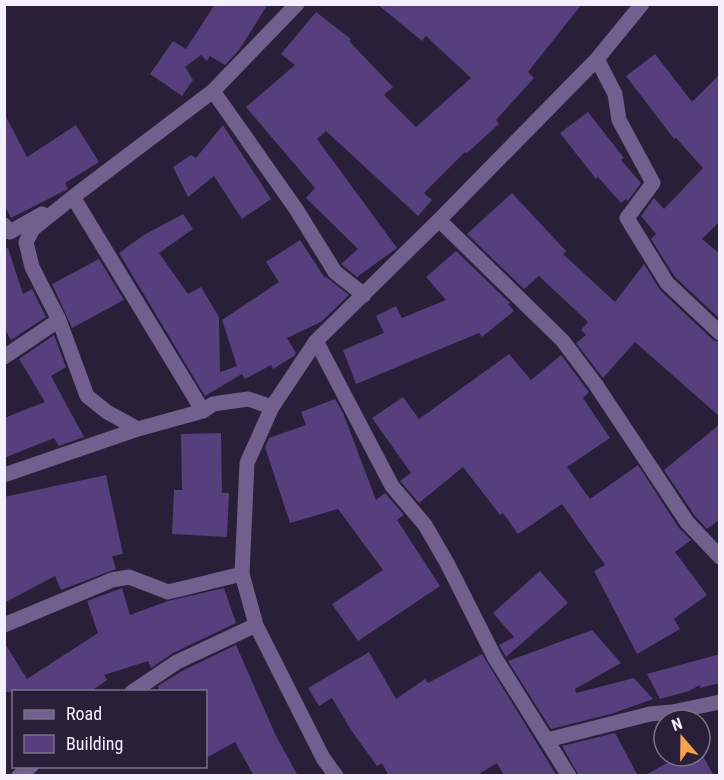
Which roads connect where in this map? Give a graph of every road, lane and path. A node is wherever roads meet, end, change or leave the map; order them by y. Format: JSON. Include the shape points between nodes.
{"nodes":[{"id":1,"x":297,"y":4,"type":"edge"},
{"id":2,"x":642,"y":4,"type":"edge"},
{"id":3,"x":597,"y":59,"type":"junction"},
{"id":4,"x":213,"y":91,"type":"junction"},
{"id":5,"x":73,"y":197,"type":"junction"},
{"id":6,"x":440,"y":220,"type":"junction"},
{"id":7,"x":4,"y":225,"type":"edge"},
{"id":8,"x":364,"y":295,"type":"junction"},
{"id":9,"x":59,"y":321,"type":"junction"},
{"id":10,"x":720,"y":333,"type":"edge"},
{"id":11,"x":316,"y":342,"type":"junction"},
{"id":12,"x":4,"y":357,"type":"edge"},
{"id":13,"x":272,"y":407,"type":"junction"},
{"id":14,"x":203,"y":411,"type":"junction"},
{"id":15,"x":138,"y":429,"type":"junction"},
{"id":16,"x":4,"y":475,"type":"edge"},
{"id":17,"x":720,"y":557,"type":"edge"},
{"id":18,"x":242,"y":574,"type":"junction"},
{"id":19,"x":256,"y":625,"type":"junction"},
{"id":20,"x":4,"y":626,"type":"edge"},
{"id":21,"x":135,"y":690,"type":"edge"},
{"id":22,"x":720,"y":702,"type":"edge"},
{"id":23,"x":547,"y":740,"type":"junction"},
{"id":24,"x":336,"y":776,"type":"edge"},
{"id":25,"x":569,"y":776,"type":"edge"}],
"edges":[{"from":1,"to":4,"type":"street"},
{"from":2,"to":3,"type":"street"},
{"from":3,"to":6,"type":"street"},
{"from":3,"to":10,"type":"street","via":[[615,94],[619,120],[653,183],[627,218],[667,283]]},
{"from":4,"to":5,"type":"street"},
{"from":4,"to":8,"type":"street","via":[[335,272]]},
{"from":5,"to":7,"type":"street","via":[[10,232]]},
{"from":5,"to":9,"type":"street","via":[[33,229],[26,242],[32,267]]},
{"from":5,"to":14,"type":"street"},
{"from":6,"to":8,"type":"street"},
{"from":6,"to":17,"type":"street","via":[[562,341],[687,522]]},
{"from":8,"to":11,"type":"street"},
{"from":9,"to":12,"type":"street"},
{"from":9,"to":15,"type":"street","via":[[87,396]]},
{"from":11,"to":13,"type":"street"},
{"from":11,"to":23,"type":"street","via":[[392,486],[425,525],[495,658]]},
{"from":13,"to":14,"type":"street","via":[[248,399],[213,404]]},
{"from":13,"to":18,"type":"street","via":[[247,463]]},
{"from":14,"to":15,"type":"street"},
{"from":15,"to":16,"type":"street"},
{"from":18,"to":19,"type":"street"},
{"from":18,"to":20,"type":"street","via":[[168,592],[129,577],[112,580]]},
{"from":19,"to":21,"type":"street","via":[[177,662]]},
{"from":19,"to":24,"type":"street","via":[[323,758]]},
{"from":22,"to":23,"type":"street","via":[[650,714]]},
{"from":23,"to":25,"type":"street"}]}
